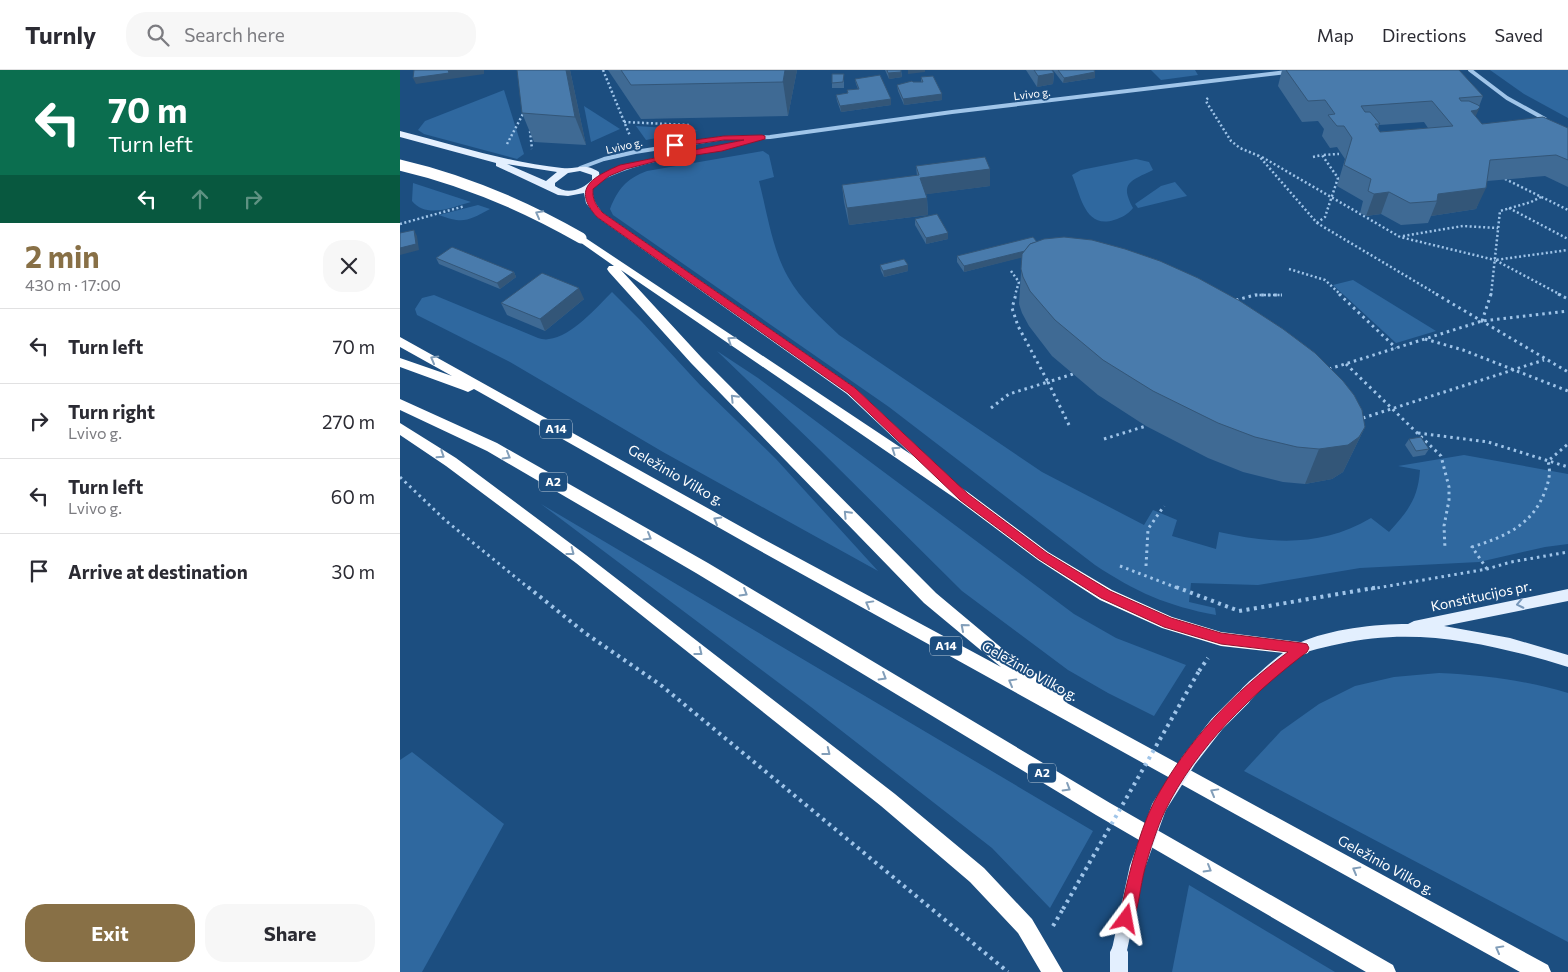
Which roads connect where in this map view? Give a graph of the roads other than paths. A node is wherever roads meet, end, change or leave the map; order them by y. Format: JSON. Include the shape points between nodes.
{"nodes":[{"id":1,"x":1470,"y":70,"type":"edge"},
{"id":2,"x":1296,"y":71,"type":"edge"},
{"id":3,"x":1553,"y":124,"type":"edge"},
{"id":4,"x":400,"y":134,"type":"edge"},
{"id":5,"x":762,"y":137,"type":"junction"},
{"id":6,"x":405,"y":138,"type":"edge"},
{"id":7,"x":490,"y":158,"type":"junction"},
{"id":8,"x":400,"y":165,"type":"edge"},
{"id":9,"x":580,"y":168,"type":"junction"},
{"id":10,"x":565,"y":171,"type":"junction"},
{"id":11,"x":593,"y":184,"type":"junction"},
{"id":12,"x":551,"y":186,"type":"junction"},
{"id":13,"x":596,"y":250,"type":"junction"},
{"id":14,"x":400,"y":340,"type":"edge"},
{"id":15,"x":400,"y":362,"type":"edge"},
{"id":16,"x":503,"y":400,"type":"junction"},
{"id":17,"x":400,"y":404,"type":"edge"},
{"id":18,"x":400,"y":428,"type":"edge"},
{"id":19,"x":964,"y":497,"type":"junction"},
{"id":20,"x":1568,"y":595,"type":"edge"},
{"id":21,"x":1401,"y":629,"type":"junction"},
{"id":22,"x":1302,"y":648,"type":"junction"},
{"id":23,"x":1568,"y":661,"type":"edge"},
{"id":24,"x":1132,"y":747,"type":"junction"},
{"id":25,"x":1053,"y":972,"type":"edge"},
{"id":26,"x":1119,"y":972,"type":"edge"},
{"id":27,"x":1386,"y":972,"type":"edge"},
{"id":28,"x":1541,"y":972,"type":"edge"}],
"edges":[{"from":1,"to":3,"type":"street","via":[[1507,98]]},
{"from":2,"to":5,"type":"street","name":"Lvivo g."},
{"from":4,"to":6,"type":"main road"},
{"from":5,"to":9,"type":"street","name":"Lvivo g.","via":[[724,138],[659,147],[618,155]]},
{"from":5,"to":11,"type":"street","name":"Lvivo g.","via":[[623,167]]},
{"from":6,"to":7,"type":"main road"},
{"from":7,"to":10,"type":"main road"},
{"from":7,"to":12,"type":"main road"},
{"from":13,"to":8,"type":"highway","one_way":true,"bridge":true,"via":[[539,214],[485,189]]},
{"from":9,"to":10,"type":"main road"},
{"from":9,"to":11,"type":"main road","via":[[596,174]]},
{"from":10,"to":12,"type":"main road","via":[[553,178]]},
{"from":11,"to":12,"type":"main road","via":[[567,193]]},
{"from":11,"to":19,"type":"main road","via":[[588,196],[600,215],[851,391]]},
{"from":19,"to":13,"type":"highway","one_way":true},
{"from":24,"to":13,"type":"highway","one_way":true,"via":[[1010,665],[930,598],[696,360]]},
{"from":16,"to":14,"type":"highway","name":"Geležinio Vilko g.","number":"A14","one_way":true},
{"from":15,"to":16,"type":"highway","name":"Geležinio Vilko g."},
{"from":24,"to":16,"type":"highway","name":"Geležinio Vilko g.","number":"A14","one_way":true},
{"from":17,"to":27,"type":"highway","number":"A2","one_way":true,"via":[[492,447],[711,573],[1103,809]]},
{"from":18,"to":25,"type":"highway","one_way":true,"via":[[581,558],[888,800],[977,875],[1025,926]]},
{"from":19,"to":22,"type":"highway","via":[[1043,556],[1106,595],[1168,623],[1221,638]]},
{"from":20,"to":21,"type":"main road","name":"Konstitucijos pr.","one_way":true},
{"from":21,"to":22,"type":"main road","via":[[1352,634]]},
{"from":21,"to":23,"type":"main road","via":[[1473,637]]},
{"from":22,"to":26,"type":"main road","bridge":true,"via":[[1261,680],[1217,724],[1189,760],[1160,807],[1137,868],[1119,952]]},
{"from":28,"to":24,"type":"highway","name":"Geležinio Vilko g.","one_way":true}]}
